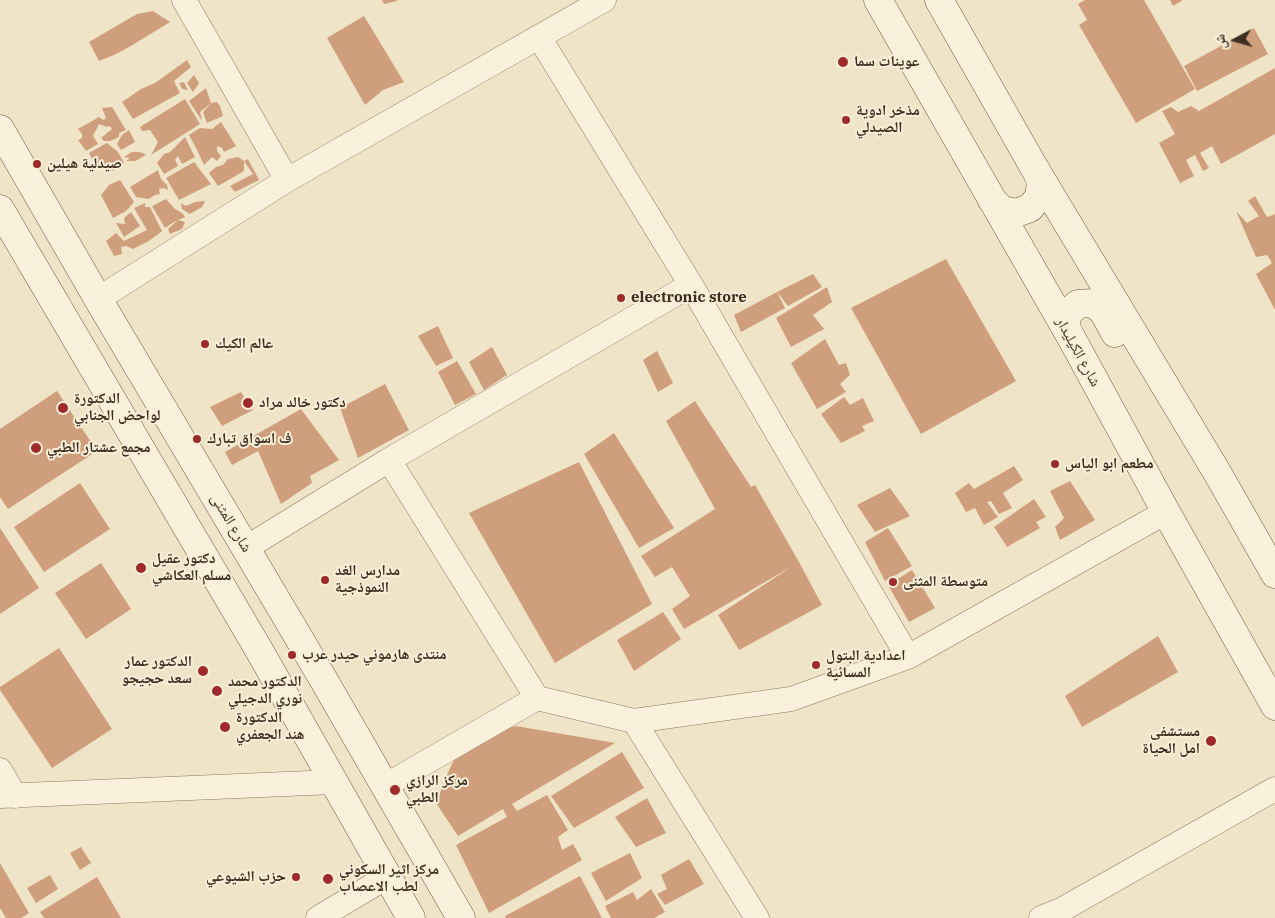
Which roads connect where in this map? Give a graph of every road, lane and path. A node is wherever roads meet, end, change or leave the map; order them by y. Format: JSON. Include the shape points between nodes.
{"nodes":[{"id":1,"x":184,"y":0,"type":"edge"},
{"id":2,"x":604,"y":0,"type":"edge"},
{"id":3,"x":878,"y":0,"type":"edge"},
{"id":4,"x":939,"y":0,"type":"edge"},
{"id":5,"x":540,"y":37,"type":"junction"},
{"id":6,"x":0,"y":129,"type":"edge"},
{"id":7,"x":1035,"y":169,"type":"junction"},
{"id":8,"x":287,"y":180,"type":"junction"},
{"id":9,"x":992,"y":200,"type":"junction"},
{"id":10,"x":0,"y":209,"type":"edge"},
{"id":11,"x":691,"y":285,"type":"junction"},
{"id":12,"x":98,"y":299,"type":"junction"},
{"id":13,"x":1072,"y":339,"type":"junction"},
{"id":14,"x":389,"y":460,"type":"junction"},
{"id":15,"x":1218,"y":474,"type":"junction"},
{"id":16,"x":1166,"y":512,"type":"junction"},
{"id":17,"x":246,"y":548,"type":"junction"},
{"id":18,"x":1272,"y":561,"type":"edge"},
{"id":19,"x":292,"y":626,"type":"junction"},
{"id":20,"x":259,"y":650,"type":"junction"},
{"id":21,"x":908,"y":657,"type":"junction"},
{"id":22,"x":322,"y":677,"type":"junction"},
{"id":23,"x":537,"y":698,"type":"junction"},
{"id":24,"x":287,"y":700,"type":"junction"},
{"id":25,"x":1275,"y":706,"type":"edge"},
{"id":26,"x":634,"y":721,"type":"junction"},
{"id":27,"x":0,"y":770,"type":"edge"},
{"id":28,"x":334,"y":782,"type":"junction"},
{"id":29,"x":385,"y":786,"type":"junction"},
{"id":30,"x":1275,"y":789,"type":"edge"},
{"id":31,"x":7,"y":796,"type":"edge"},
{"id":32,"x":388,"y":877,"type":"junction"},
{"id":33,"x":1066,"y":914,"type":"edge"},
{"id":34,"x":318,"y":918,"type":"edge"},
{"id":35,"x":411,"y":918,"type":"edge"},
{"id":36,"x":461,"y":918,"type":"edge"},
{"id":37,"x":757,"y":918,"type":"edge"},
{"id":38,"x":1041,"y":918,"type":"edge"}],
"edges":[{"from":1,"to":8,"type":"street"},
{"from":2,"to":5,"type":"street"},
{"from":3,"to":9,"type":"main road","name":"شارع الكيليدار"},
{"from":4,"to":7,"type":"main road"},
{"from":5,"to":8,"type":"street"},
{"from":5,"to":11,"type":"street"},
{"from":6,"to":12,"type":"main road","name":"شارع المثنى"},
{"from":7,"to":9,"type":"main road","via":[[1041,182],[1039,196],[1030,208],[1016,213],[1002,210]]},
{"from":7,"to":15,"type":"main road"},
{"from":8,"to":12,"type":"street"},
{"from":9,"to":13,"type":"main road","name":"شارع الكيليدار"},
{"from":10,"to":20,"type":"main road"},
{"from":11,"to":14,"type":"street"},
{"from":11,"to":21,"type":"street"},
{"from":12,"to":17,"type":"main road","name":"شارع المثنى"},
{"from":13,"to":15,"type":"main road","via":[[1066,326],[1068,313],[1078,304],[1092,303],[1103,311],[1183,453]]},
{"from":13,"to":16,"type":"main road","name":"شارع الكيليدار"},
{"from":14,"to":17,"type":"street"},
{"from":14,"to":23,"type":"street"},
{"from":15,"to":18,"type":"main road"},
{"from":16,"to":21,"type":"street"},
{"from":16,"to":25,"type":"main road","name":"شارع الكيليدار"},
{"from":17,"to":19,"type":"main road","name":"شارع المثنى"},
{"from":19,"to":20,"type":"main road","via":[[291,644],[285,651],[267,655]]},
{"from":19,"to":22,"type":"main road","name":"شارع المثنى"},
{"from":20,"to":24,"type":"main road"},
{"from":21,"to":26,"type":"street","via":[[791,699]]},
{"from":22,"to":24,"type":"main road","via":[[314,672],[296,675],[289,682]]},
{"from":22,"to":29,"type":"main road","name":"شارع المثنى"},
{"from":23,"to":26,"type":"street"},
{"from":23,"to":29,"type":"street"},
{"from":24,"to":28,"type":"main road"},
{"from":26,"to":37,"type":"street"},
{"from":27,"to":31,"type":"street"},
{"from":28,"to":31,"type":"street"},
{"from":28,"to":32,"type":"main road"},
{"from":29,"to":36,"type":"main road","name":"شارع المثنى"},
{"from":30,"to":33,"type":"street"},
{"from":32,"to":34,"type":"street"},
{"from":32,"to":35,"type":"main road"},
{"from":33,"to":38,"type":"street"}]}
